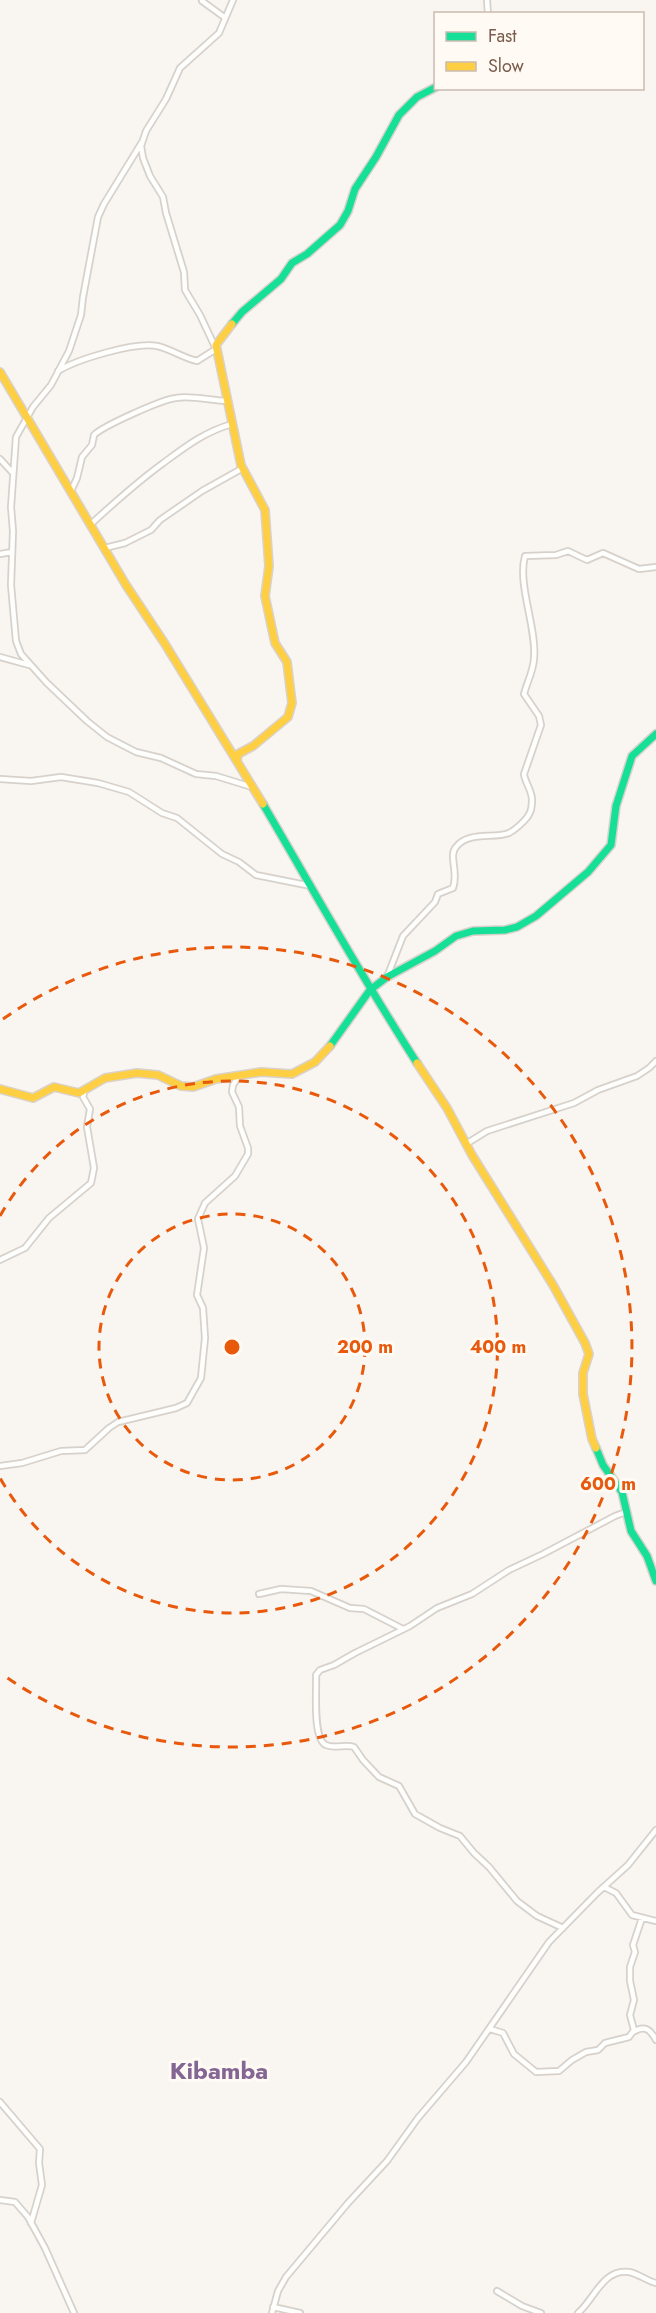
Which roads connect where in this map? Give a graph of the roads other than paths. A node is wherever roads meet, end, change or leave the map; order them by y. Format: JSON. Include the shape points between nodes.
{"nodes":[{"id":1,"x":233,"y":0,"type":"edge"},
{"id":2,"x":202,"y":1,"type":"edge"},
{"id":3,"x":224,"y":17,"type":"junction"},
{"id":4,"x":434,"y":88,"type":"edge"},
{"id":5,"x":142,"y":142,"type":"junction"},
{"id":6,"x":216,"y":349,"type":"junction"},
{"id":7,"x":0,"y":372,"type":"edge"},
{"id":8,"x":57,"y":372,"type":"junction"},
{"id":9,"x":228,"y":401,"type":"junction"},
{"id":10,"x":27,"y":416,"type":"junction"},
{"id":11,"x":232,"y":424,"type":"junction"},
{"id":12,"x":0,"y":459,"type":"edge"},
{"id":13,"x":5,"y":463,"type":"junction"},
{"id":14,"x":13,"y":463,"type":"junction"},
{"id":15,"x":243,"y":468,"type":"junction"},
{"id":16,"x":12,"y":472,"type":"junction"},
{"id":17,"x":71,"y":491,"type":"junction"},
{"id":18,"x":90,"y":524,"type":"junction"},
{"id":19,"x":105,"y":548,"type":"junction"},
{"id":20,"x":12,"y":552,"type":"junction"},
{"id":21,"x":0,"y":554,"type":"edge"},
{"id":22,"x":656,"y":567,"type":"edge"},
{"id":23,"x":0,"y":657,"type":"edge"},
{"id":24,"x":31,"y":666,"type":"junction"},
{"id":25,"x":656,"y":734,"type":"edge"},
{"id":26,"x":237,"y":761,"type":"junction"},
{"id":27,"x":0,"y":779,"type":"edge"},
{"id":28,"x":252,"y":787,"type":"junction"},
{"id":29,"x":311,"y":886,"type":"junction"},
{"id":30,"x":387,"y":976,"type":"junction"},
{"id":31,"x":370,"y":990,"type":"junction"},
{"id":32,"x":656,"y":1061,"type":"edge"},
{"id":33,"x":240,"y":1075,"type":"junction"},
{"id":34,"x":0,"y":1089,"type":"edge"},
{"id":35,"x":85,"y":1090,"type":"junction"},
{"id":36,"x":466,"y":1144,"type":"junction"},
{"id":37,"x":0,"y":1260,"type":"edge"},
{"id":38,"x":0,"y":1466,"type":"edge"},
{"id":39,"x":626,"y":1512,"type":"junction"},
{"id":40,"x":656,"y":1581,"type":"edge"},
{"id":41,"x":259,"y":1594,"type":"dead end"},
{"id":42,"x":403,"y":1629,"type":"junction"},
{"id":43,"x":656,"y":1830,"type":"edge"},
{"id":44,"x":604,"y":1887,"type":"junction"},
{"id":45,"x":642,"y":1918,"type":"junction"},
{"id":46,"x":656,"y":1921,"type":"edge"},
{"id":47,"x":563,"y":1928,"type":"junction"},
{"id":48,"x":490,"y":2029,"type":"junction"},
{"id":49,"x":633,"y":2032,"type":"junction"},
{"id":50,"x":656,"y":2040,"type":"edge"},
{"id":51,"x":0,"y":2102,"type":"edge"},
{"id":52,"x":0,"y":2200,"type":"edge"},
{"id":53,"x":31,"y":2223,"type":"junction"},
{"id":54,"x":656,"y":2283,"type":"edge"},
{"id":55,"x":497,"y":2291,"type":"dead end"},
{"id":56,"x":273,"y":2307,"type":"junction"},
{"id":57,"x":74,"y":2313,"type":"edge"},
{"id":58,"x":272,"y":2313,"type":"edge"},
{"id":59,"x":300,"y":2313,"type":"edge"},
{"id":60,"x":542,"y":2313,"type":"edge"},
{"id":61,"x":578,"y":2313,"type":"edge"}],
"edges":[{"from":1,"to":3,"type":"street"},
{"from":2,"to":3,"type":"street"},
{"from":3,"to":5,"type":"street","via":[[219,33],[180,68]]},
{"from":4,"to":6,"type":"street","via":[[402,111],[355,189],[340,225],[292,263],[281,279],[242,312],[222,335]]},
{"from":5,"to":6,"type":"street","via":[[143,158],[163,197],[184,272],[185,290]]},
{"from":5,"to":8,"type":"street","via":[[100,212],[81,315]]},
{"from":6,"to":8,"type":"street","via":[[197,361],[156,346],[129,348]]},
{"from":6,"to":9,"type":"street"},
{"from":7,"to":10,"type":"street"},
{"from":8,"to":10,"type":"street"},
{"from":9,"to":11,"type":"street"},
{"from":9,"to":17,"type":"street","via":[[176,398],[102,428],[83,455]]},
{"from":10,"to":14,"type":"street","via":[[16,435]]},
{"from":10,"to":17,"type":"street"},
{"from":11,"to":15,"type":"street"},
{"from":11,"to":18,"type":"street","via":[[187,444],[138,480]]},
{"from":12,"to":13,"type":"street"},
{"from":13,"to":14,"type":"street"},
{"from":13,"to":16,"type":"street"},
{"from":14,"to":16,"type":"street"},
{"from":15,"to":19,"type":"street","via":[[202,490],[151,530]]},
{"from":15,"to":26,"type":"street","via":[[264,507],[269,560],[265,596],[275,643],[287,662],[292,703],[288,717],[240,753]]},
{"from":16,"to":20,"type":"street"},
{"from":17,"to":18,"type":"street"},
{"from":18,"to":19,"type":"street"},
{"from":19,"to":26,"type":"street"},
{"from":20,"to":21,"type":"street"},
{"from":20,"to":24,"type":"street","via":[[16,641]]},
{"from":22,"to":30,"type":"street","via":[[639,569],[603,552],[587,560],[568,551],[525,556],[534,659],[524,694],[541,725],[524,774],[532,794],[532,809],[512,831],[475,837],[456,847],[452,857],[456,876],[453,888],[438,894],[403,936]]},
{"from":23,"to":24,"type":"street"},
{"from":24,"to":28,"type":"street","via":[[95,728],[128,748],[196,774]]},
{"from":25,"to":30,"type":"street","via":[[632,756],[616,806],[611,845],[588,872],[517,927],[456,936]]},
{"from":26,"to":28,"type":"street"},
{"from":27,"to":29,"type":"street","via":[[31,781],[61,777],[129,792],[177,818],[256,875]]},
{"from":28,"to":29,"type":"street"},
{"from":29,"to":31,"type":"street"},
{"from":30,"to":31,"type":"street"},
{"from":31,"to":33,"type":"street","via":[[335,1041],[315,1062],[292,1074],[270,1071]]},
{"from":31,"to":36,"type":"street"},
{"from":32,"to":36,"type":"street","via":[[637,1076],[574,1103],[487,1131]]},
{"from":33,"to":35,"type":"street","via":[[186,1087],[158,1075],[137,1073],[105,1078]]},
{"from":33,"to":38,"type":"street","via":[[232,1092],[239,1107],[248,1154],[235,1176],[205,1203],[198,1219],[204,1248],[197,1295],[203,1308],[205,1338],[202,1372],[194,1393],[187,1403],[176,1408],[118,1422],[85,1450],[61,1451]]},
{"from":34,"to":35,"type":"street","via":[[33,1098],[54,1088],[76,1093]]},
{"from":35,"to":37,"type":"street","via":[[94,1168],[91,1183],[49,1218],[25,1248]]},
{"from":36,"to":39,"type":"street","via":[[588,1347],[582,1386],[592,1437],[603,1465],[621,1492]]},
{"from":39,"to":40,"type":"street","via":[[631,1532]]},
{"from":39,"to":42,"type":"street"},
{"from":41,"to":42,"type":"street","via":[[281,1589],[304,1590],[350,1608],[367,1610]]},
{"from":42,"to":47,"type":"street","via":[[317,1673],[319,1738],[327,1746],[354,1747],[379,1777],[397,1784],[416,1814],[460,1836],[517,1901]]},
{"from":43,"to":44,"type":"street","via":[[631,1862]]},
{"from":44,"to":45,"type":"street","via":[[616,1893],[630,1913]]},
{"from":44,"to":47,"type":"street"},
{"from":45,"to":46,"type":"street"},
{"from":45,"to":49,"type":"street","via":[[630,1967]]},
{"from":47,"to":48,"type":"street","via":[[522,1979]]},
{"from":48,"to":49,"type":"street","via":[[503,2033],[514,2054],[533,2071],[541,2072],[559,2070],[580,2055],[598,2050],[605,2043],[626,2039]]},
{"from":48,"to":56,"type":"street","via":[[392,2154],[286,2277]]},
{"from":49,"to":50,"type":"street","via":[[647,2028]]},
{"from":51,"to":53,"type":"street","via":[[40,2149],[42,2186]]},
{"from":52,"to":53,"type":"street","via":[[15,2202]]},
{"from":53,"to":57,"type":"street"},
{"from":54,"to":61,"type":"street","via":[[629,2272],[612,2275]]},
{"from":55,"to":60,"type":"street"},
{"from":56,"to":58,"type":"street"},
{"from":56,"to":59,"type":"street"}]}
